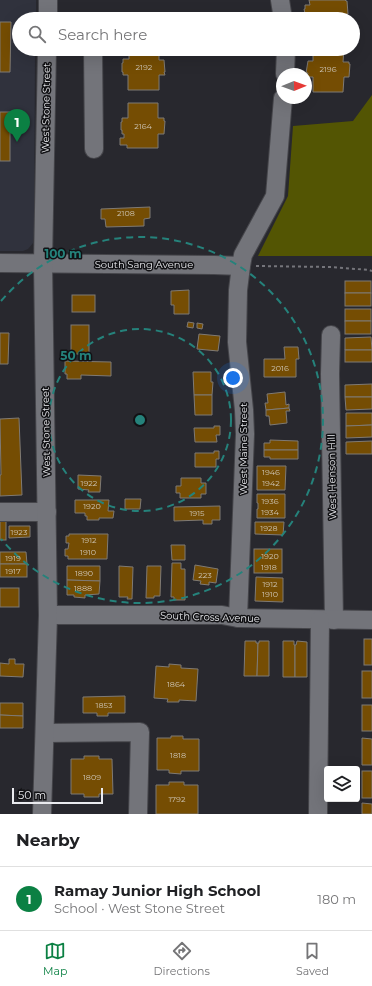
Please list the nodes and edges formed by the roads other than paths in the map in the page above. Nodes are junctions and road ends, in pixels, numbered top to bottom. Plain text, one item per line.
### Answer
1 (48, 0) edge
2 (280, 0) edge
3 (48, 12) edge
4 (282, 12) edge
5 (47, 56) edge
6 (93, 56) edge
7 (286, 56) edge
8 (285, 68) edge
9 (283, 104) edge
10 (94, 149) dead end
11 (0, 263) edge
12 (43, 263) junction
13 (241, 266) junction
14 (331, 335) dead end
15 (0, 512) edge
16 (47, 512) junction
17 (48, 615) junction
18 (238, 618) junction
19 (327, 620) junction
20 (372, 620) edge
21 (45, 733) junction
22 (42, 814) edge
23 (138, 814) edge
24 (318, 814) edge

1 - 3 street
2 - 4 street
5 - 12 street, West Stone Street
6 - 10 street
7 - 8 street
9 - 13 street, West Maine Street
11 - 12 street, South Sang Avenue
12 - 13 street, South Sang Avenue
12 - 16 street, West Stone Street
13 - 18 street, West Maine Street
14 - 19 street, West Henson Hill
15 - 16 street
16 - 17 street, West Stone Street
17 - 18 street, South Cross Avenue
17 - 21 street, West Stone Street
18 - 19 street, South Cross Avenue
19 - 20 street, South Cross Avenue
19 - 24 street, West Henson Hill
21 - 22 street, West Stone Street
21 - 23 street

